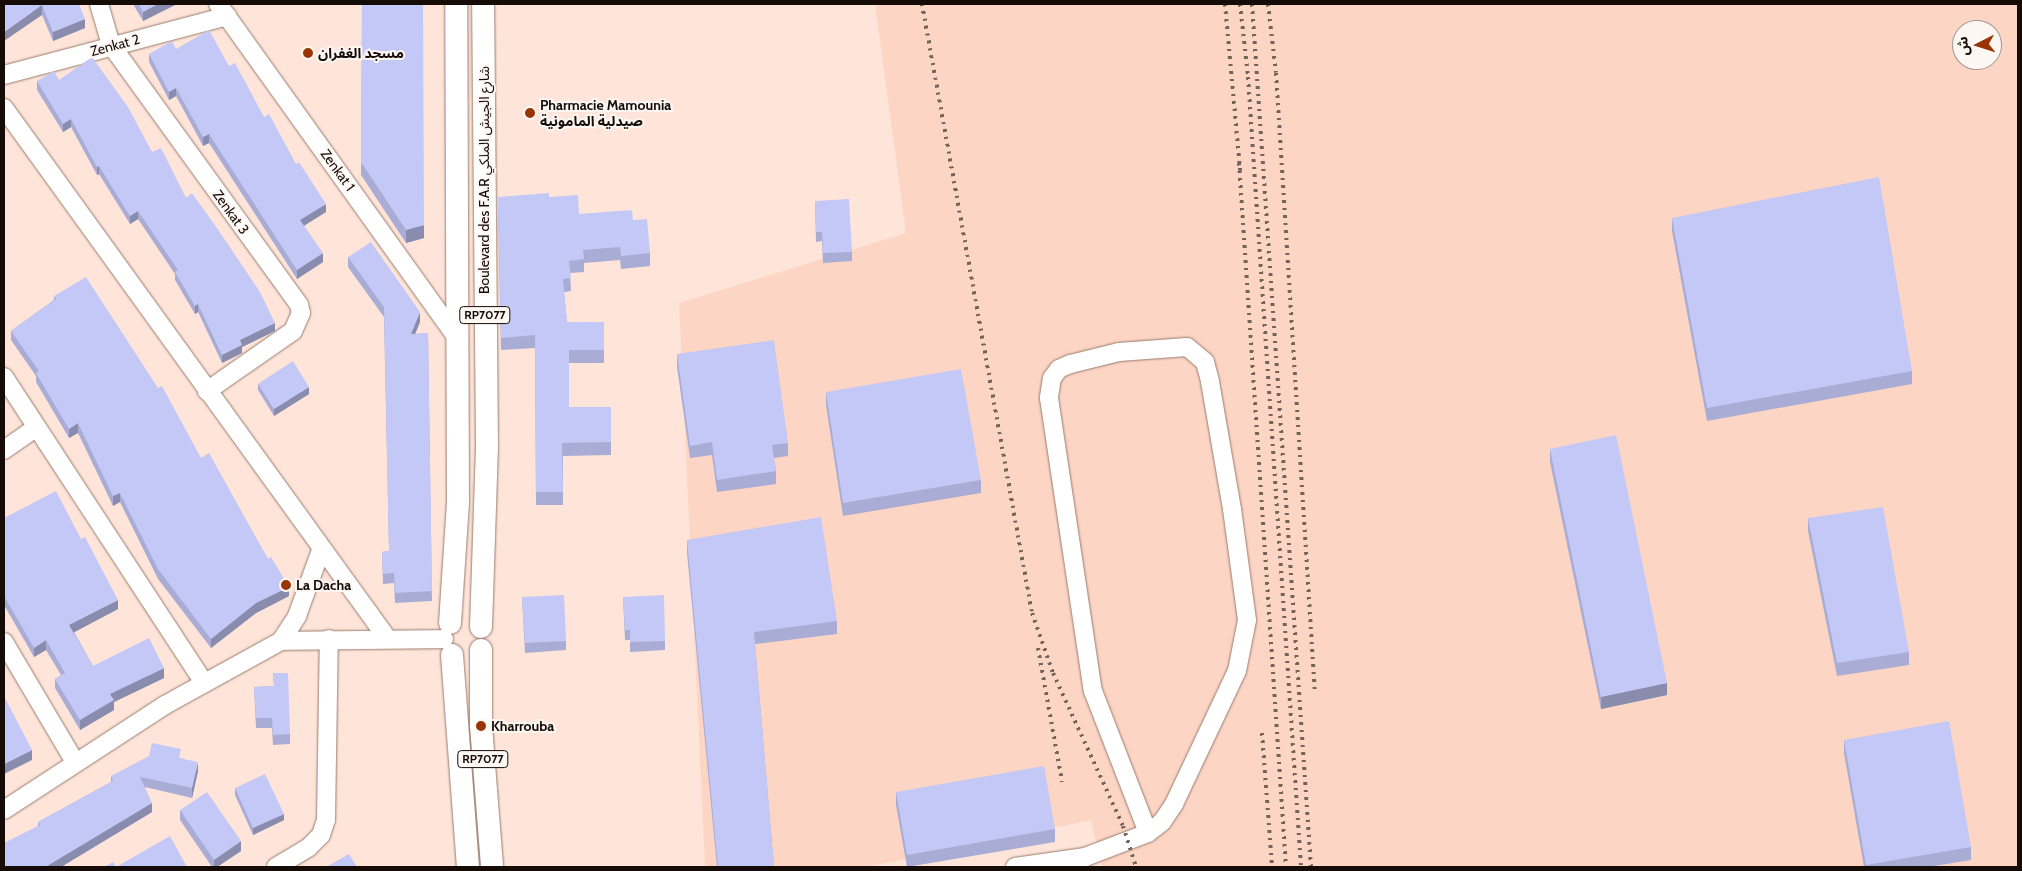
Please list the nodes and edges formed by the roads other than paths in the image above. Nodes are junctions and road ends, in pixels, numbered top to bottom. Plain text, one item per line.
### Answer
1 (99, 4) edge
2 (456, 4) edge
3 (483, 4) edge
4 (222, 10) edge
5 (111, 45) junction
6 (4, 75) edge
7 (4, 108) edge
8 (456, 336) junction
9 (4, 378) edge
10 (207, 391) junction
11 (36, 428) junction
12 (4, 450) edge
13 (321, 550) junction
14 (481, 627) junction
15 (387, 638) junction
16 (329, 639) junction
17 (449, 639) junction
18 (281, 641) junction
19 (4, 642) edge
20 (481, 650) junction
21 (204, 683) junction
22 (75, 762) junction
23 (4, 810) edge
24 (1148, 833) junction
25 (1086, 862) edge
26 (276, 867) edge
27 (468, 867) edge
28 (492, 867) edge
29 (1015, 867) edge

1 - 5 street, Zenkat 3
2 - 8 main road, Boulevard des F.A.R شارع الجيش الملكي / RP7077
3 - 14 main road, Boulevard des F.A.R شارع الجيش الملكي / RP7077
4 - 5 street, Zenkat 2
4 - 8 street, Zenkat 1
5 - 6 street, Zenkat 2
5 - 10 street, Zenkat 3
7 - 10 street
8 - 17 main road, Boulevard des F.A.R شارع الجيش الملكي / RP7077
9 - 11 street
10 - 13 street
11 - 12 street
11 - 21 street
13 - 15 street
13 - 18 street
14 - 17 main road
14 - 20 main road, Boulevard des F.A.R شارع الجيش الملكي / RP7077
15 - 16 street
15 - 17 street
16 - 18 street
16 - 26 street
17 - 20 main road
17 - 27 main road, Boulevard des F.A.R شارع الجيش الملكي / RP7077
18 - 21 street
19 - 22 street
20 - 28 main road, Boulevard des F.A.R شارع الجيش الملكي / RP7077
21 - 22 street
22 - 23 street
24 - 24 street
24 - 25 street
25 - 29 street

